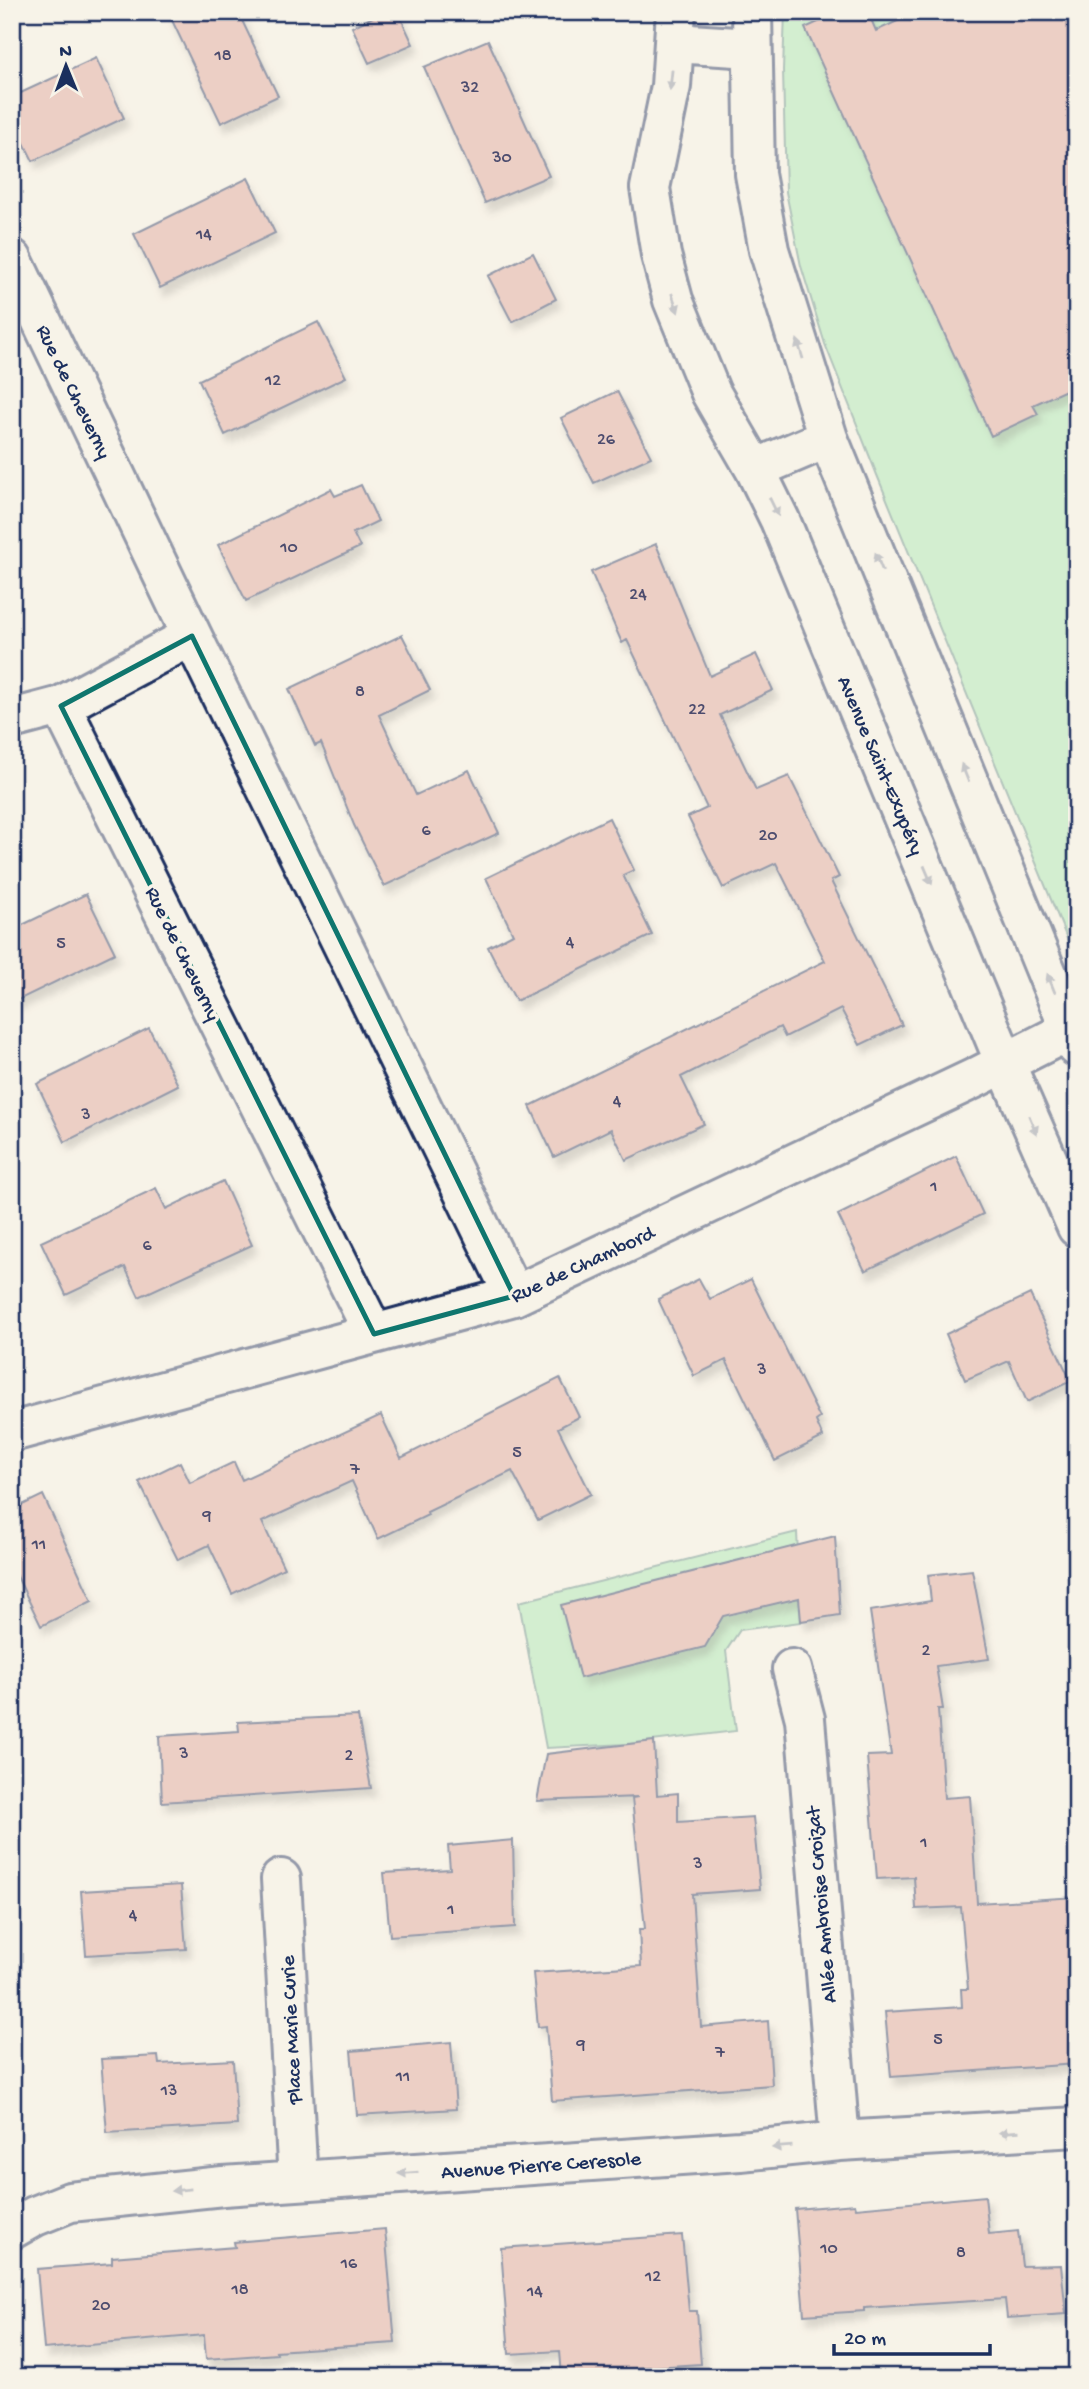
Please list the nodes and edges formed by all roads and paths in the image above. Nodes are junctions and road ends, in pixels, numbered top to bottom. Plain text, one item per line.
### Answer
1 (675, 28) edge
2 (752, 30) edge
3 (12, 260) edge
4 (828, 438) junction
5 (755, 469) junction
6 (192, 636) junction
7 (61, 706) junction
8 (12, 719) edge
9 (1073, 1038) edge
10 (1005, 1063) junction
11 (1077, 1227) edge
12 (514, 1296) junction
13 (374, 1334) junction
14 (12, 1432) edge
15 (792, 1669) dead end
16 (281, 1879) dead end
17 (1077, 2127) edge
18 (840, 2141) junction
19 (298, 2181) junction
20 (12, 2229) edge

1 - 2 street, Avenue Saint-Exupéry
1 -> 5 street, Avenue Saint-Exupéry
4 -> 2 street, Avenue Saint-Exupéry
3 - 6 street, Rue de Cheverny
4 - 5 street
9 -> 4 street, Avenue Saint-Exupéry
5 -> 10 street, Avenue Saint-Exupéry
6 - 7 street
6 - 12 street, Rue de Cheverny
7 - 8 street
7 - 13 street, Rue de Cheverny
9 - 10 street, Avenue Saint-Exupéry
10 -> 11 street, Avenue Saint-Exupéry
10 - 12 street, Rue de Chambord
12 - 13 street, Rue de Chambord
13 - 14 street, Rue de Chambord
15 - 18 street, Allée Ambroise Croizat
16 - 19 street, Place Marie Curie
17 -> 18 street, Avenue Pierre Ceresole
18 -> 19 street, Avenue Pierre Ceresole
19 -> 20 street, Avenue Pierre Ceresole

